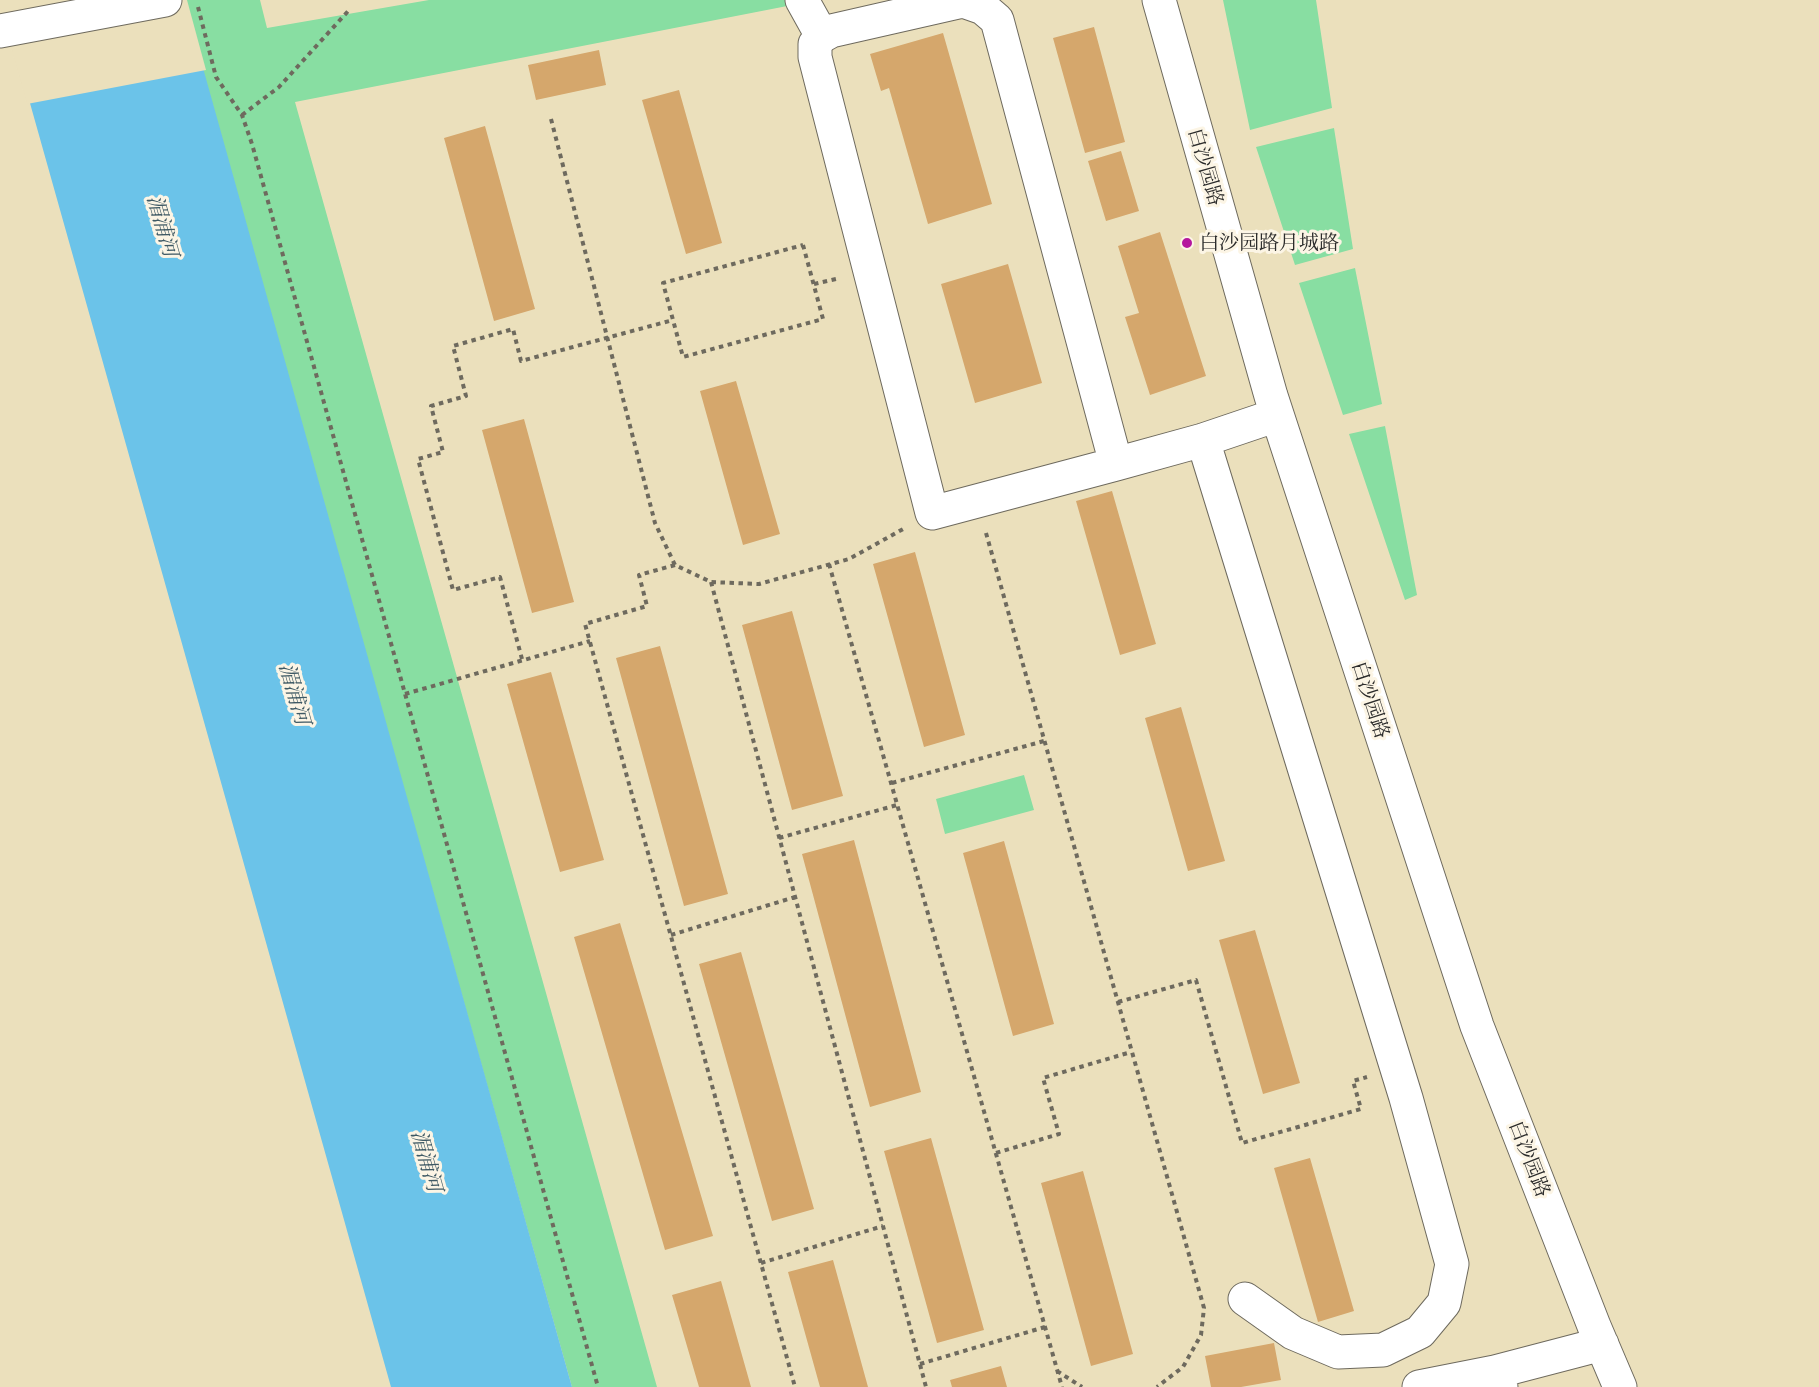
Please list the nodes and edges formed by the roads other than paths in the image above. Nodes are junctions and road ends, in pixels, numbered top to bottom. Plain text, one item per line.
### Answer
1 (165, 0) edge
2 (802, 0) edge
3 (1159, 0) edge
4 (0, 31) edge
5 (822, 36) junction
6 (1278, 415) junction
7 (1203, 440) junction
8 (1116, 464) junction
9 (1245, 1299) dead end
10 (1602, 1344) junction
11 (1498, 1380) edge
12 (1419, 1387) edge
13 (1620, 1387) edge

1 - 4 street
2 - 5 street
3 - 6 street, 白沙园路
5 - 8 street
5 - 8 street
6 - 7 street
6 - 10 street, 白沙园路
7 - 8 street
7 - 9 street
10 - 11 street
10 - 13 street, 白沙园路
11 - 12 street

